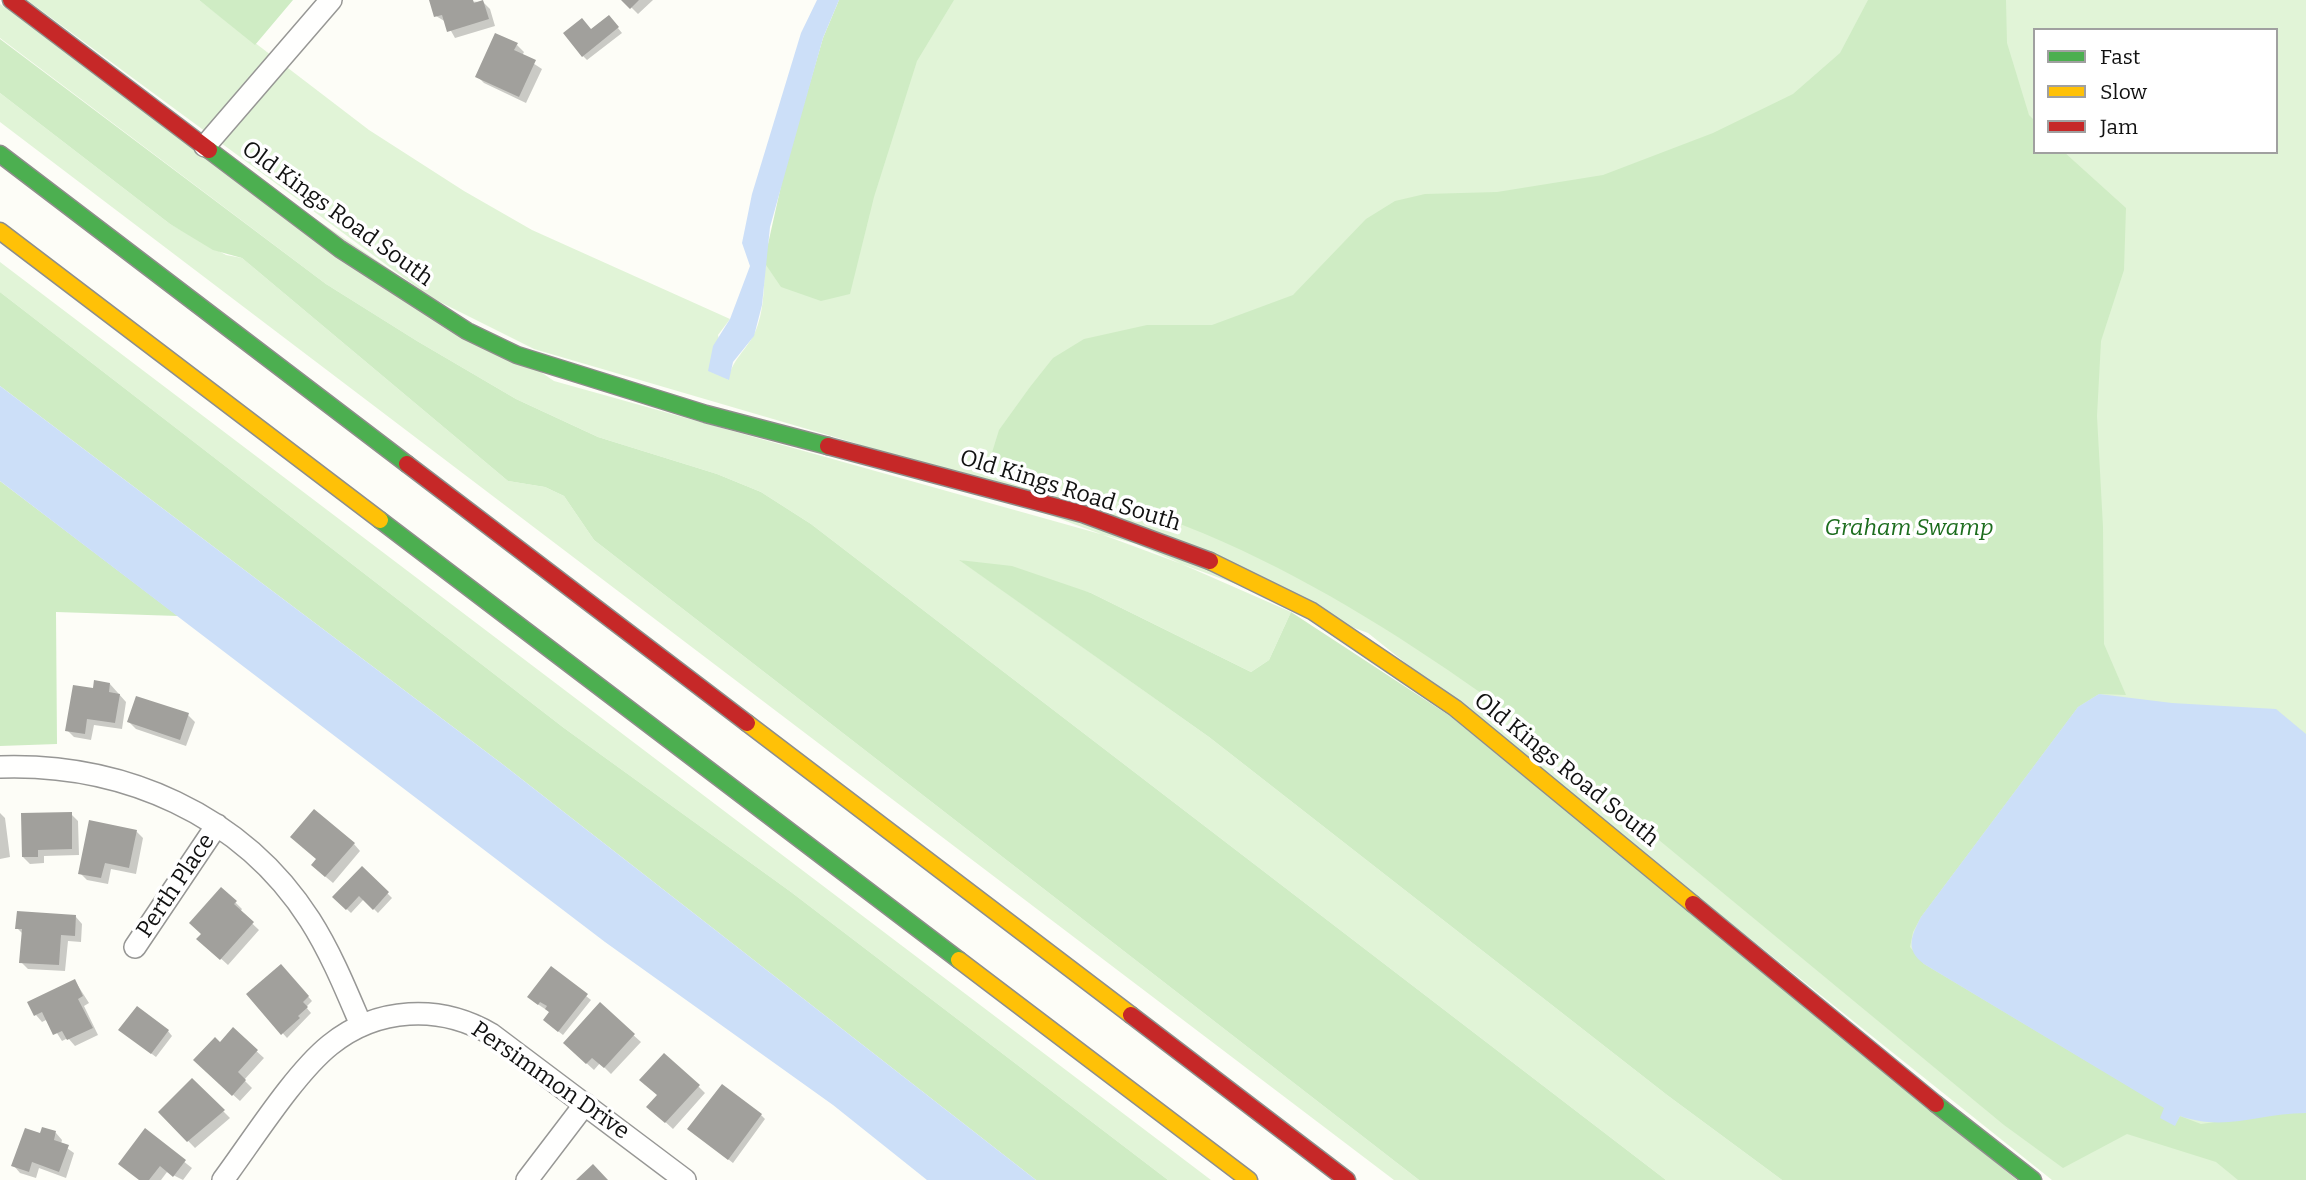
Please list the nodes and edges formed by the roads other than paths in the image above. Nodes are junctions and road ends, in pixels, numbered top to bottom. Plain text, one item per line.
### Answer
1 (12, 0) edge
2 (331, 0) edge
3 (205, 146) junction
4 (0, 154) edge
5 (0, 231) edge
6 (0, 767) edge
7 (217, 825) junction
8 (135, 947) dead end
9 (361, 1025) junction
10 (585, 1104) junction
11 (223, 1180) edge
12 (527, 1180) edge
13 (685, 1180) edge
14 (1249, 1180) edge
15 (1347, 1180) edge
16 (2033, 1180) edge

1 - 3 main road, Old Kings Road South
2 - 3 street
3 - 16 main road, Old Kings Road South
4 - 15 main road
5 - 14 main road
6 - 7 street
7 - 8 street, Perth Place
7 - 9 street
9 - 10 street, Persimmon Drive
9 - 11 street, Persimmon Drive
10 - 12 street
10 - 13 street, Persimmon Drive

